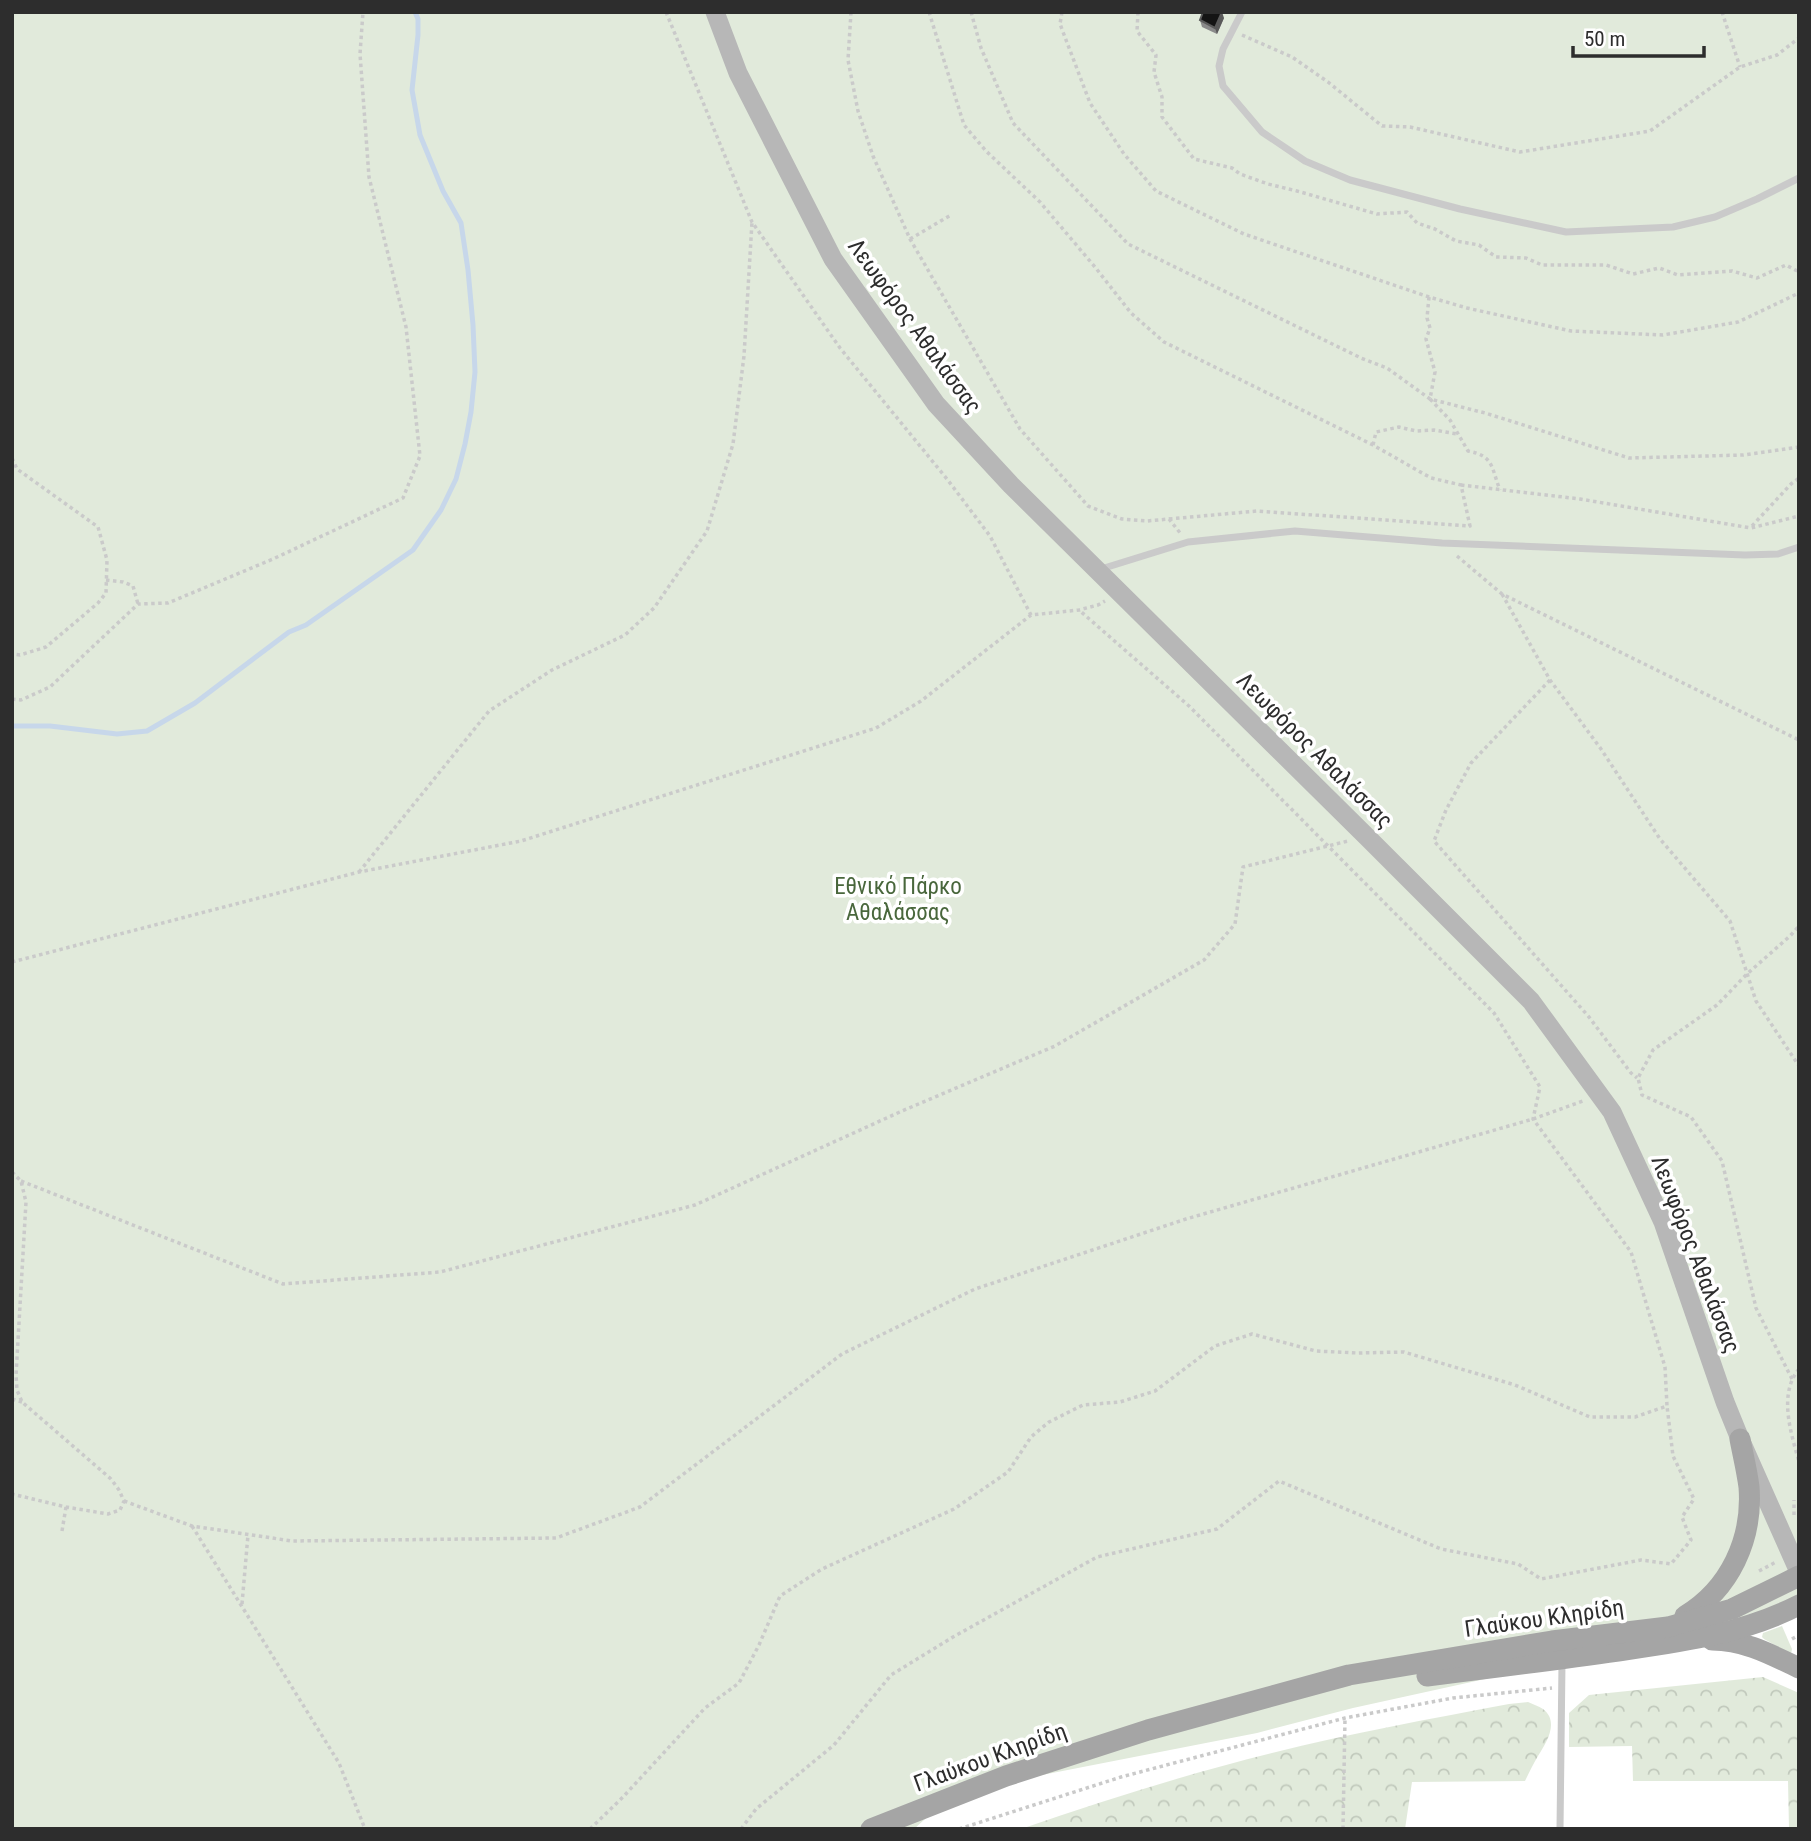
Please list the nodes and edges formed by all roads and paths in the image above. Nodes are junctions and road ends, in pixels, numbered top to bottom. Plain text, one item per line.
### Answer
1 (363, 12) edge
2 (666, 12) edge
3 (715, 12) edge
4 (851, 12) edge
5 (929, 12) edge
6 (971, 12) edge
7 (1062, 12) edge
8 (1242, 12) edge
9 (1722, 12) edge
10 (1232, 31) junction
11 (1799, 38) edge
12 (1740, 67) junction
13 (1799, 178) edge
14 (951, 215) dead end
15 (752, 222) junction
16 (910, 239) junction
17 (1799, 293) edge
18 (1429, 297) junction
19 (1430, 399) junction
20 (1457, 435) junction
21 (1373, 445) junction
22 (1799, 447) edge
23 (12, 458) edge
24 (1799, 478) edge
25 (1461, 485) junction
26 (1500, 490) junction
27 (1799, 516) edge
28 (1169, 519) junction
29 (1751, 528) junction
30 (1188, 542) junction
31 (1442, 543) junction
32 (1799, 547) edge
33 (1097, 570) junction
34 (106, 580) junction
35 (1119, 591) junction
36 (1502, 594) junction
37 (138, 604) junction
38 (1079, 610) junction
39 (1031, 615) junction
40 (12, 654) edge
41 (1550, 680) junction
42 (12, 699) edge
43 (1799, 740) edge
44 (1367, 837) junction
45 (1329, 846) junction
46 (359, 872) junction
47 (1799, 926) edge
48 (12, 962) edge
49 (1747, 974) junction
50 (1799, 1066) edge
51 (1638, 1078) junction
52 (1599, 1095) junction
53 (1533, 1119) junction
54 (12, 1172) edge
55 (21, 1181) junction
56 (1799, 1369) edge
57 (1792, 1379) junction
58 (12, 1399) edge
59 (22, 1402) junction
60 (1667, 1406) junction
61 (1740, 1439) junction
62 (1799, 1462) edge
63 (12, 1494) edge
64 (124, 1501) junction
65 (66, 1507) junction
66 (192, 1526) junction
67 (62, 1531) dead end
68 (248, 1534) junction
69 (1799, 1574) edge
70 (1799, 1605) edge
71 (242, 1606) junction
72 (1668, 1627) junction
73 (1799, 1635) edge
74 (1697, 1639) junction
75 (1792, 1639) dead end
76 (1562, 1659) junction
77 (1799, 1668) edge
78 (1561, 1687) junction
79 (1290, 1692) junction
80 (1345, 1718) junction
81 (365, 1829) edge
82 (590, 1829) edge
83 (741, 1829) edge
84 (871, 1829) edge
85 (959, 1829) edge
86 (1343, 1829) edge
87 (1560, 1829) edge

1 - 37 path
2 - 15 path
3 - 33 main road, Λεωφόρος Αθαλάσσας
4 - 16 path
5 - 21 path
6 - 19 path
7 - 18 path
8 - 10 lane
9 - 12 path
10 - 12 path
10 - 13 lane
11 - 12 path
14 - 16 path
15 - 39 path
15 - 46 path
16 - 28 path
17 - 18 path
18 - 19 path
19 - 20 path
19 - 22 path
20 - 21 path
20 - 26 path
21 - 25 path
23 - 34 path
24 - 29 path
25 - 26 path
25 - 28 path
26 - 29 path
27 - 29 path
28 - 30 path
30 - 31 lane
30 - 33 lane
31 - 32 lane
31 - 36 path
33 - 35 main road, Λεωφόρος Αθαλάσσας
34 - 37 path
34 - 40 path
35 - 38 path
35 - 44 main road, Λεωφόρος Αθαλάσσας
36 - 41 path
36 - 43 path
37 - 42 path
38 - 39 path
38 - 45 path
39 - 46 path
41 - 49 path
41 - 51 path
44 - 45 path
44 - 52 main road, Λεωφόρος Αθαλάσσας
45 - 53 path
45 - 55 path
46 - 48 path
47 - 49 path
49 - 50 path
49 - 51 path
51 - 57 path
52 - 53 path
52 - 61 main road, Λεωφόρος Αθαλάσσας
53 - 60 path
53 - 68 path
54 - 55 path
55 - 59 path
56 - 57 path
57 - 62 path
58 - 59 path
59 - 64 path
60 - 82 path
60 - 83 path
61 - 69 main road, Λεωφόρος Αθαλάσσας
61 - 72 main road
63 - 65 path
64 - 65 path
64 - 66 path
65 - 67 path
66 - 68 path
66 - 71 path
68 - 71 path
69 - 72 main road, Γλαύκου Κληρίδη
70 - 74 main road, Γλαύκου Κληρίδη
71 - 81 path
72 - 79 main road, Γλαύκου Κληρίδη
73 - 75 path
74 - 76 main road, Γλαύκου Κληρίδη
74 - 77 main road
76 - 78 lane
76 - 79 main road, Γλαύκου Κληρίδη
78 - 80 path
78 - 87 lane
79 - 84 main road, Γλαύκου Κληρίδη
80 - 85 path
80 - 86 path

